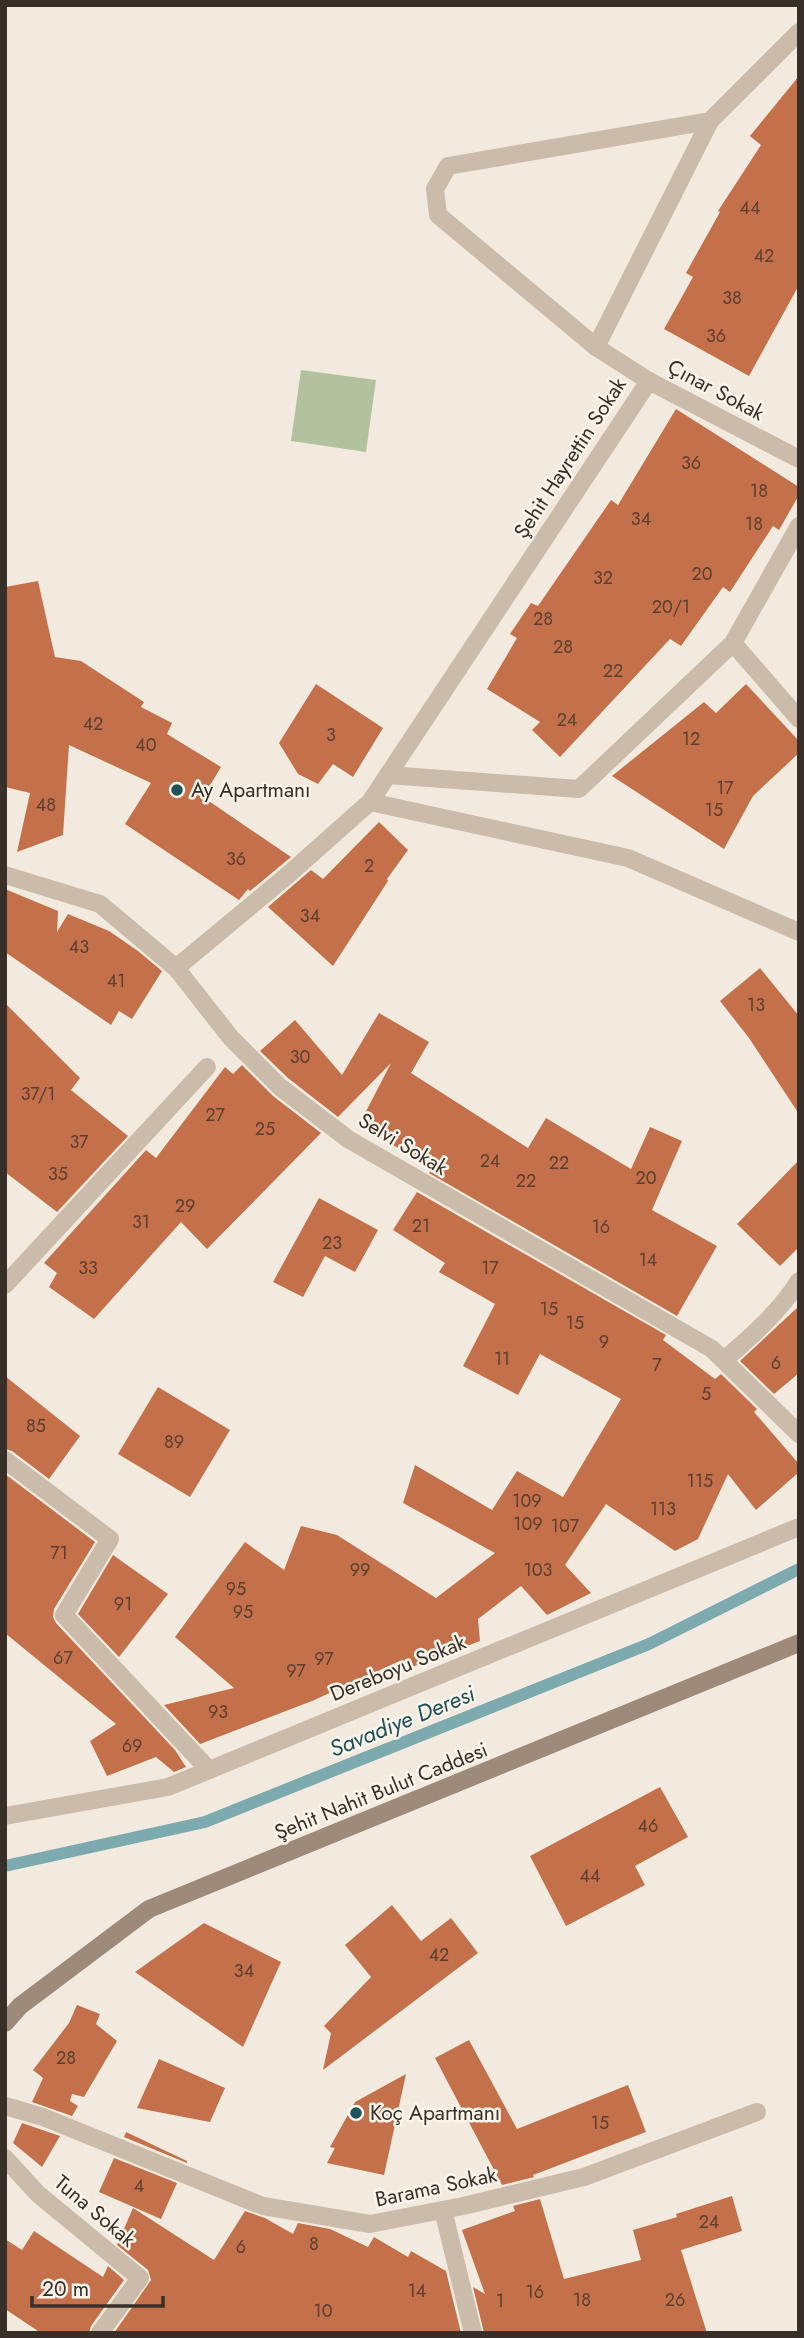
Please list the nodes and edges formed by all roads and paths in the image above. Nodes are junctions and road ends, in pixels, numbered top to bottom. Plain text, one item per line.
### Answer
1 (799, 32) edge
2 (710, 121) junction
3 (596, 347) junction
4 (649, 381) junction
5 (799, 459) edge
6 (799, 526) edge
7 (733, 643) junction
8 (799, 719) edge
9 (388, 775) junction
10 (370, 802) junction
11 (5, 875) edge
12 (799, 932) edge
13 (176, 968) junction
14 (206, 1067) dead end
15 (799, 1281) edge
16 (5, 1285) edge
17 (724, 1360) junction
18 (799, 1434) edge
19 (5, 1460) edge
20 (799, 1527) edge
21 (794, 1646) edge
22 (799, 1665) edge
23 (209, 1770) junction
24 (5, 1816) edge
25 (5, 2022) edge
26 (5, 2106) edge
27 (757, 2112) dead end
28 (5, 2158) edge
29 (443, 2210) junction
30 (100, 2333) edge
31 (473, 2333) edge

1 - 2 street
2 - 3 street
2 - 3 street, Şehit Hayrettin Sokak
3 - 4 street, Şehit Hayrettin Sokak
4 - 5 street, Çınar Sokak
4 - 9 street, Şehit Hayrettin Sokak
6 - 7 street
7 - 8 street
7 - 9 street
9 - 10 street, Şehit Hayrettin Sokak
10 - 12 street
10 - 13 street, Şehit Hayrettin Sokak
11 - 13 street, Selvi Sokak
13 - 17 street, Selvi Sokak
14 - 16 street
15 - 17 street
17 - 18 street, Selvi Sokak
19 - 23 street
20 - 23 street, Dereboyu Sokak
21 - 22 street
21 - 25 street, Şehit Nahit Bulut Caddesi
23 - 24 street, Dereboyu Sokak
26 - 29 street, Barama Sokak
27 - 29 street, Barama Sokak
28 - 30 street, Tuna Sokak
29 - 31 street

